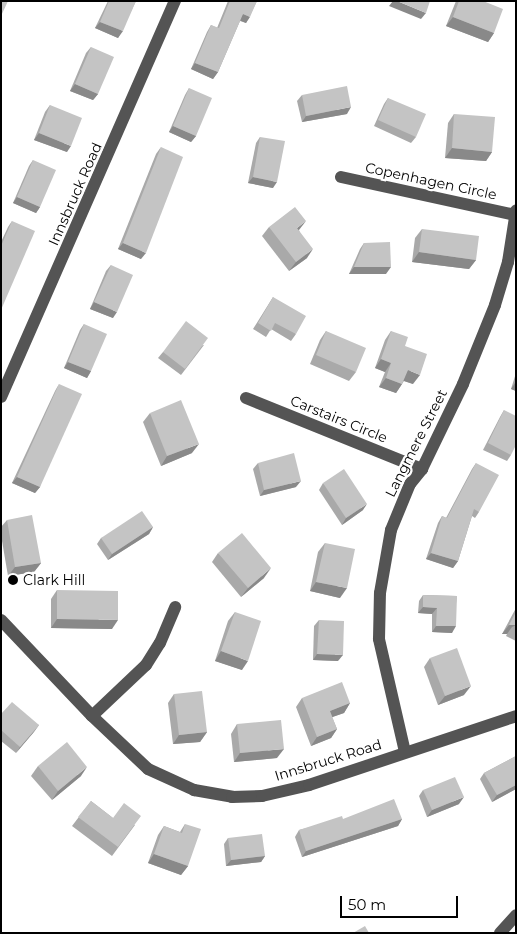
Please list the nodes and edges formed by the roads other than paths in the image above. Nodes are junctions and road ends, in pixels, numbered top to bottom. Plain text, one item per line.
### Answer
1 (175, 1) edge
2 (341, 177) dead end
3 (515, 213) edge
4 (1, 397) edge
5 (246, 398) dead end
6 (422, 469) junction
7 (175, 608) dead end
8 (1, 620) edge
9 (92, 716) junction
10 (516, 716) edge
11 (406, 752) junction
12 (516, 915) edge
13 (500, 933) edge

1 - 4 street, Innsbruck Road
2 - 3 street, Copenhagen Circle
3 - 6 street, Langmere Street
5 - 6 street, Carstairs Circle
6 - 11 street, Langmere Street
7 - 9 street
8 - 9 street, Innsbruck Road
9 - 11 street, Innsbruck Road
10 - 11 street, Innsbruck Road
12 - 13 street

